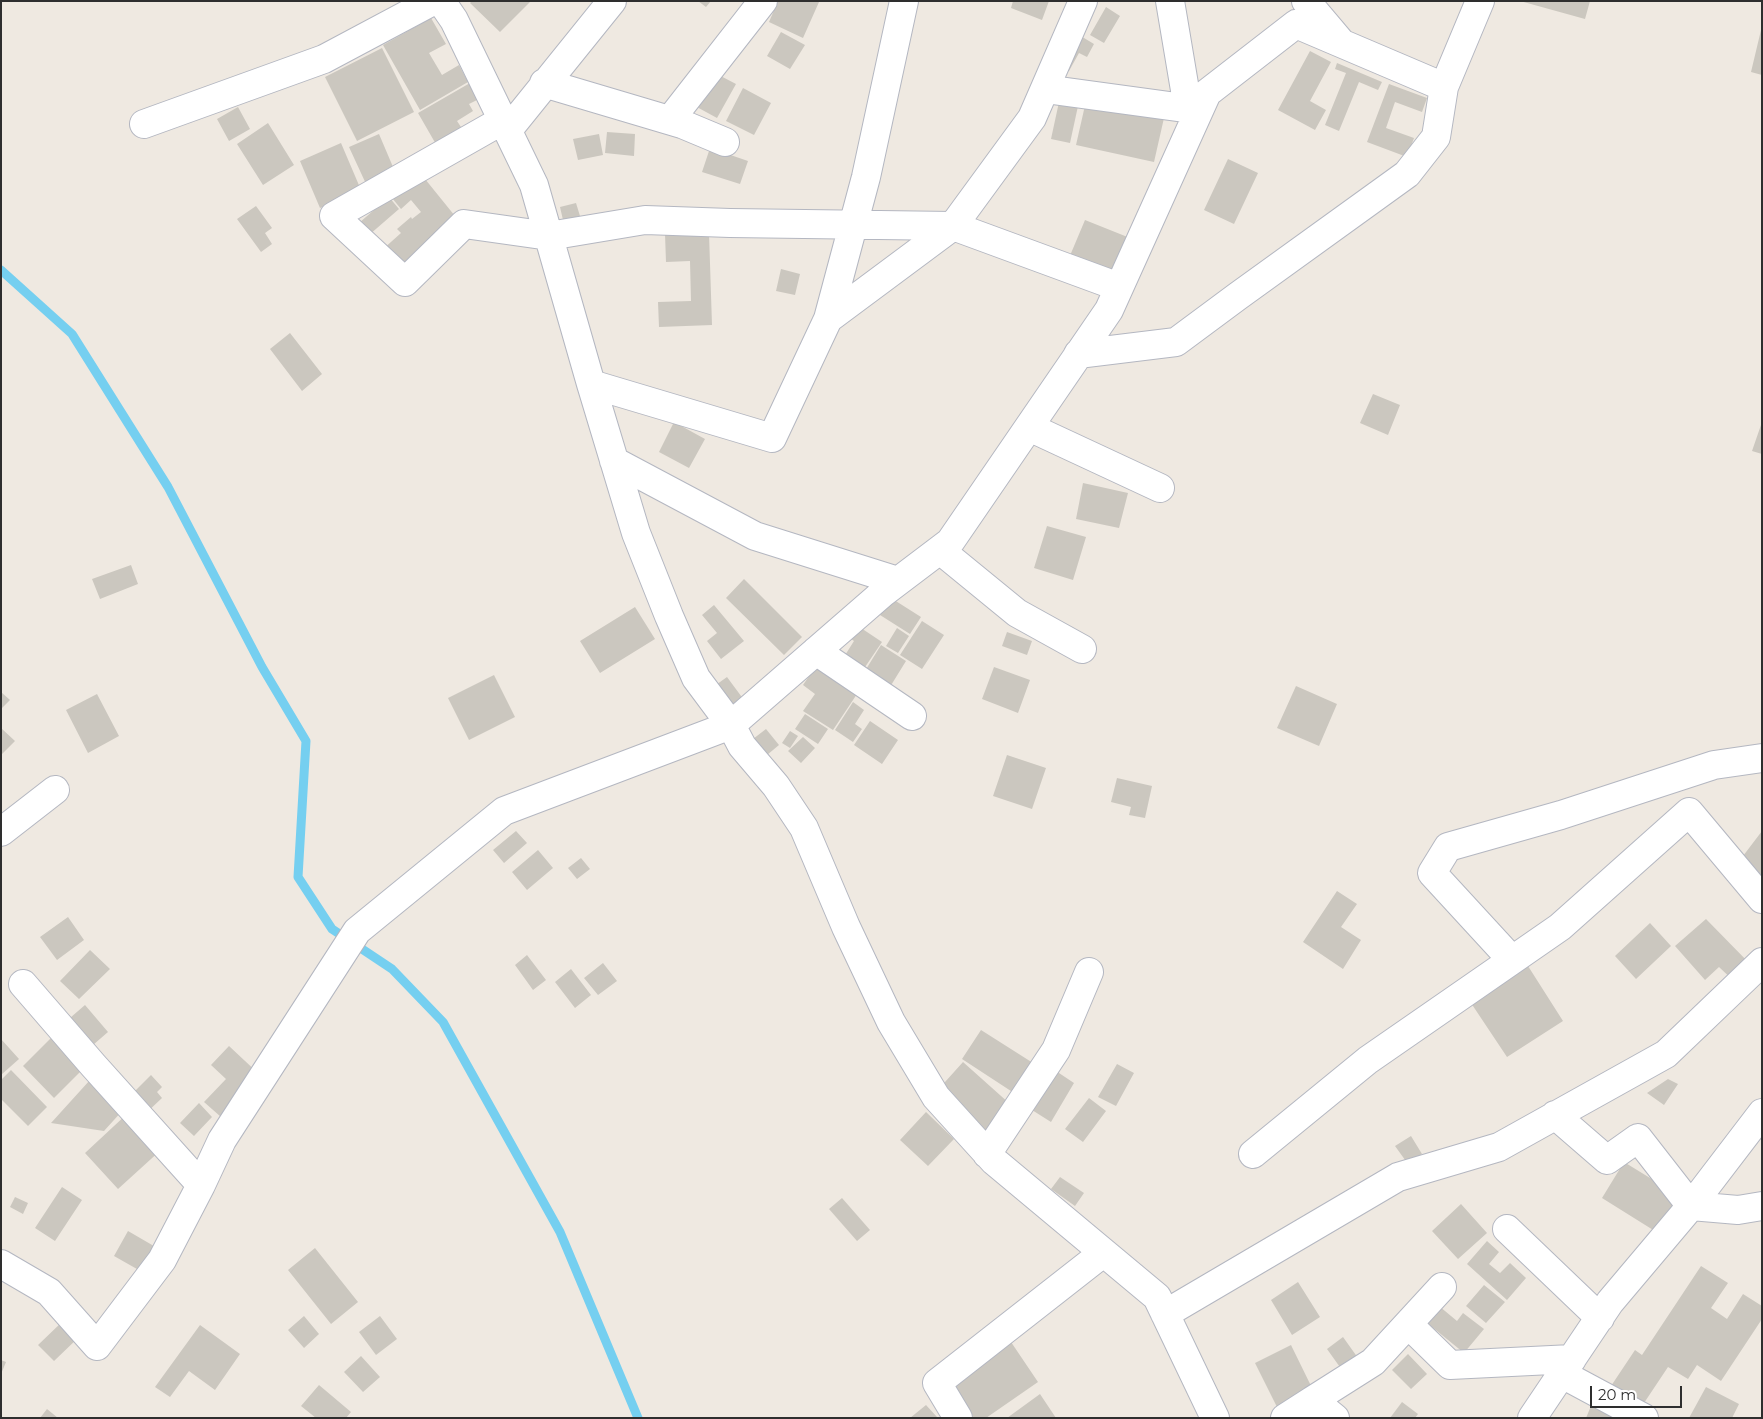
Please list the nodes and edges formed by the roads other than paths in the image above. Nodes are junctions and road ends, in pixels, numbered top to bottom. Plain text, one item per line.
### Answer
1 (612, 1) edge
2 (763, 1) edge
3 (904, 1) edge
4 (1083, 1) edge
5 (1170, 1) edge
6 (1306, 1) edge
7 (1480, 1) edge
8 (446, 4) edge
9 (1343, 44) junction
10 (544, 83) junction
11 (1444, 87) junction
12 (1045, 89) junction
13 (1194, 109) junction
14 (670, 120) junction
15 (144, 124) dead end
16 (505, 125) junction
17 (725, 142) dead end
18 (853, 225) junction
19 (953, 226) junction
20 (548, 236) junction
21 (1119, 287) junction
22 (828, 319) junction
23 (1078, 354) junction
24 (591, 384) junction
25 (1029, 426) junction
26 (614, 461) junction
27 (1160, 488) dead end
28 (940, 550) junction
29 (898, 581) junction
30 (1082, 649) dead end
31 (816, 651) junction
32 (912, 716) dead end
33 (731, 726) junction
34 (1762, 758) edge
35 (56, 790) dead end
36 (1, 832) edge
37 (1762, 899) edge
38 (1512, 960) junction
39 (1762, 962) edge
40 (1089, 972) dead end
41 (23, 984) dead end
42 (1762, 1113) edge
43 (1556, 1115) junction
44 (987, 1154) junction
45 (1253, 1154) dead end
46 (202, 1185) junction
47 (1691, 1206) junction
48 (1762, 1206) edge
49 (1507, 1229) dead end
50 (1103, 1253) junction
51 (1, 1264) edge
52 (1442, 1287) dead end
53 (1165, 1314) junction
54 (1600, 1318) junction
55 (1408, 1324) junction
56 (1567, 1367) junction
57 (1313, 1400) junction
58 (958, 1418) edge
59 (1215, 1418) edge
60 (1285, 1418) edge
61 (1335, 1418) edge
62 (1532, 1418) edge
63 (1644, 1418) edge

1 - 10 street
2 - 14 street
3 - 18 street
4 - 12 street
5 - 13 street
6 - 9 street
7 - 11 street
8 - 15 street
8 - 16 street
9 - 11 street
9 - 13 street
10 - 14 street
10 - 16 street
11 - 23 street
12 - 13 street
12 - 19 street
13 - 21 street
14 - 17 street
16 - 20 street
16 - 20 street
18 - 19 street
18 - 20 street
18 - 22 street
19 - 21 street
19 - 22 street
20 - 24 street
21 - 23 street
22 - 24 street
23 - 25 street
24 - 26 street
25 - 27 street
25 - 28 street
26 - 29 street
26 - 33 street
28 - 29 street
28 - 30 street
29 - 31 street
31 - 32 street
31 - 33 street
33 - 44 street
33 - 46 street
34 - 38 street
35 - 36 street
37 - 38 street
38 - 45 street
39 - 43 street
40 - 44 street
41 - 46 street
42 - 47 street
43 - 47 street
43 - 53 street
44 - 50 street
46 - 51 street
47 - 48 street
47 - 54 street
49 - 54 street
50 - 53 street
50 - 58 street
52 - 55 street
53 - 59 street
54 - 56 street
55 - 56 street
55 - 57 street
56 - 62 street
56 - 63 street
57 - 60 street
57 - 61 street

